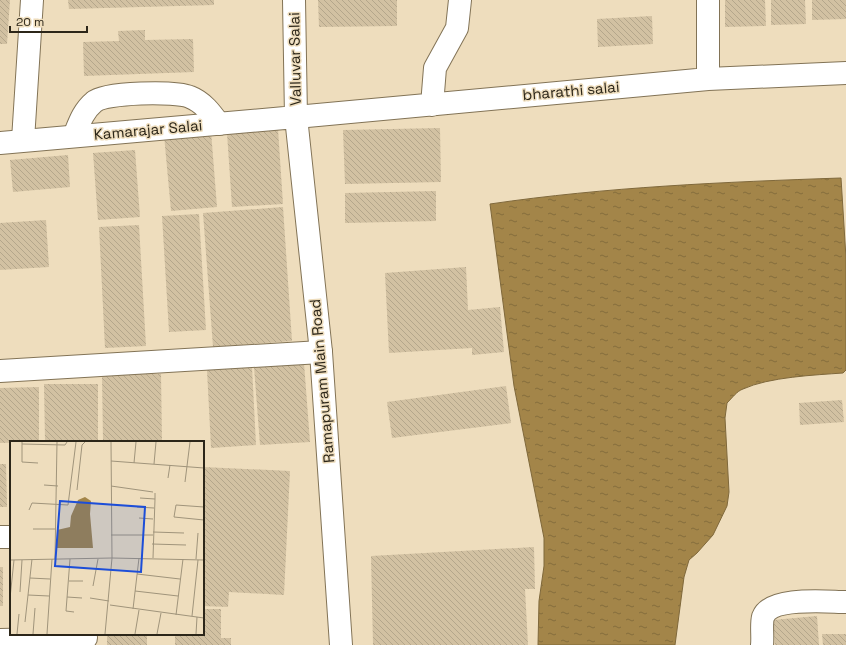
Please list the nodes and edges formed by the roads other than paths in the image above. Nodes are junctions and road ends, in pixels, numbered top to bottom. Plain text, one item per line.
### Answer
1 (32, 0) edge
2 (294, 0) edge
3 (460, 0) edge
4 (708, 0) edge
5 (846, 73) edge
6 (708, 78) junction
7 (432, 105) junction
8 (296, 117) junction
9 (219, 124) junction
10 (74, 136) junction
11 (23, 140) junction
12 (0, 143) edge
13 (321, 352) junction
14 (0, 371) edge
15 (846, 602) edge
16 (86, 638) dead end
17 (0, 640) edge
18 (341, 645) edge
19 (762, 645) edge

1 - 11 street
2 - 8 street, Valluvar Salai
3 - 7 street
4 - 6 street
5 - 6 street, bharathi salai
6 - 7 street, bharathi salai
7 - 8 street, bharathi salai
8 - 9 street, Kamarajar Salai
8 - 13 street, Ramapuram Main Road
9 - 10 street, Kamarajar Salai
9 - 10 street
10 - 11 street, Kamarajar Salai
11 - 12 street, Kamarajar Salai
13 - 14 street
13 - 18 street, Ramapuram Main Road
15 - 19 street
16 - 17 street

